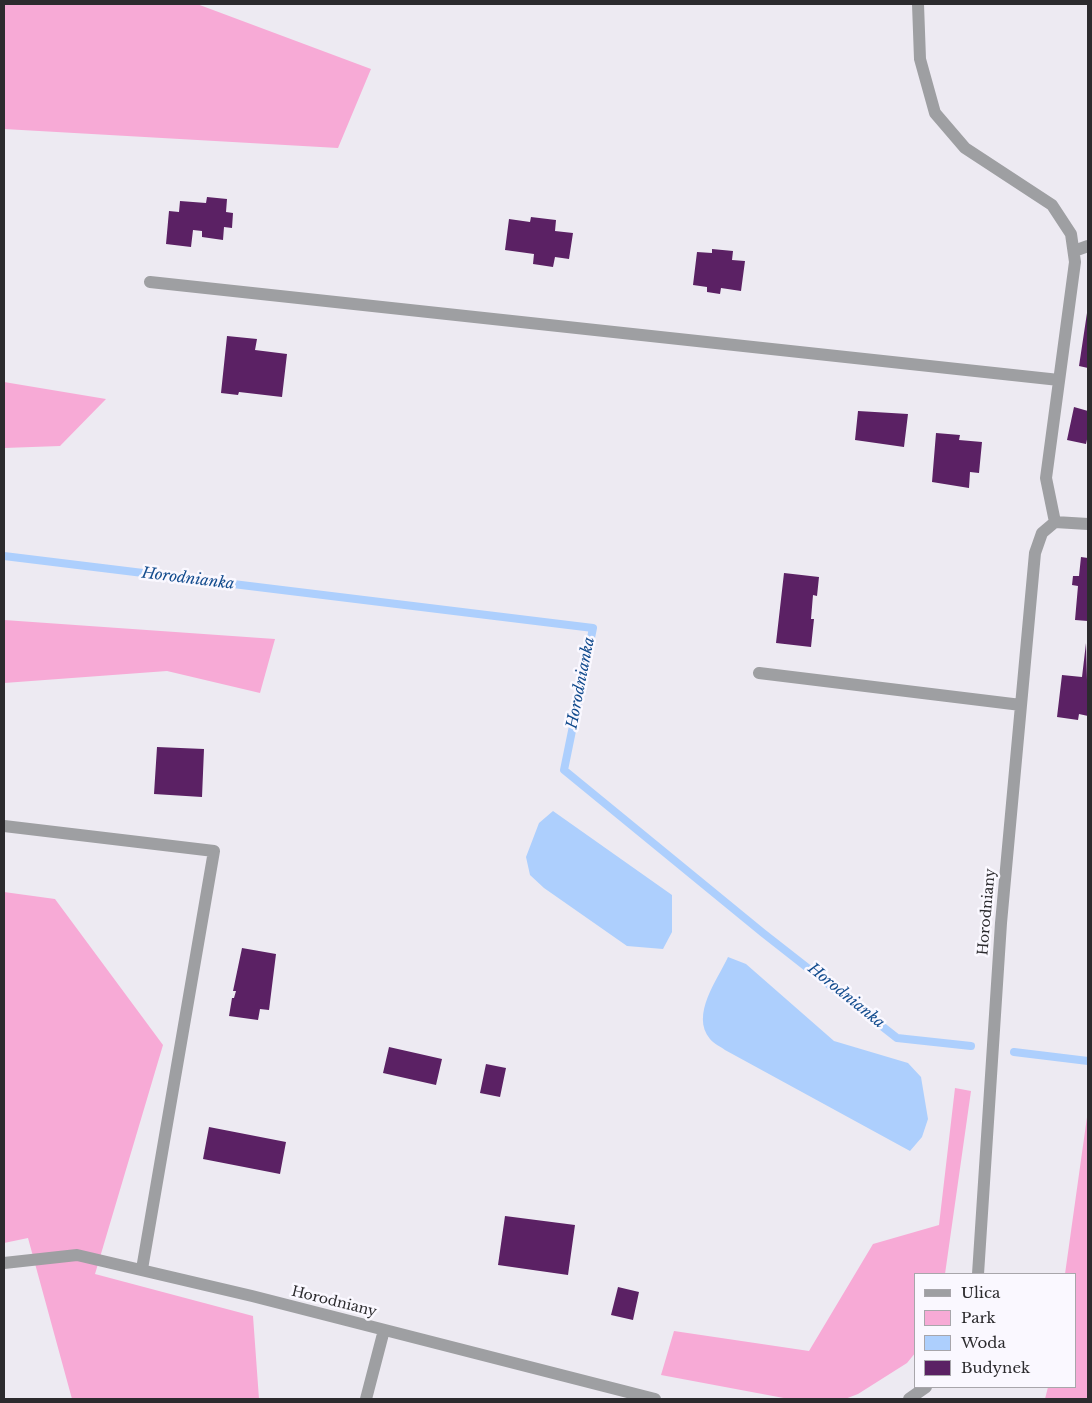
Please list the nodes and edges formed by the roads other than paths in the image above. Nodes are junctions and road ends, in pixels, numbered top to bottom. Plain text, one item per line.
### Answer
1 (918, 4) edge
2 (1088, 246) edge
3 (1074, 251) junction
4 (150, 282) dead end
5 (1059, 380) junction
6 (1055, 522) junction
7 (1088, 524) edge
8 (758, 673) dead end
9 (1021, 704) junction
10 (4, 826) edge
11 (4, 1264) edge
12 (142, 1269) junction
13 (978, 1273) edge
14 (384, 1330) junction
15 (928, 1392) edge
16 (366, 1399) edge
17 (655, 1399) edge
18 (909, 1399) edge

1 - 3 street
2 - 3 street
3 - 5 street
4 - 5 street
5 - 6 street
6 - 7 street
6 - 9 street, Horodniany
8 - 9 street
9 - 13 street, Horodniany
10 - 12 street
11 - 12 street, Horodniany
12 - 14 street, Horodniany
14 - 16 street
14 - 17 street, Horodniany
15 - 18 street

